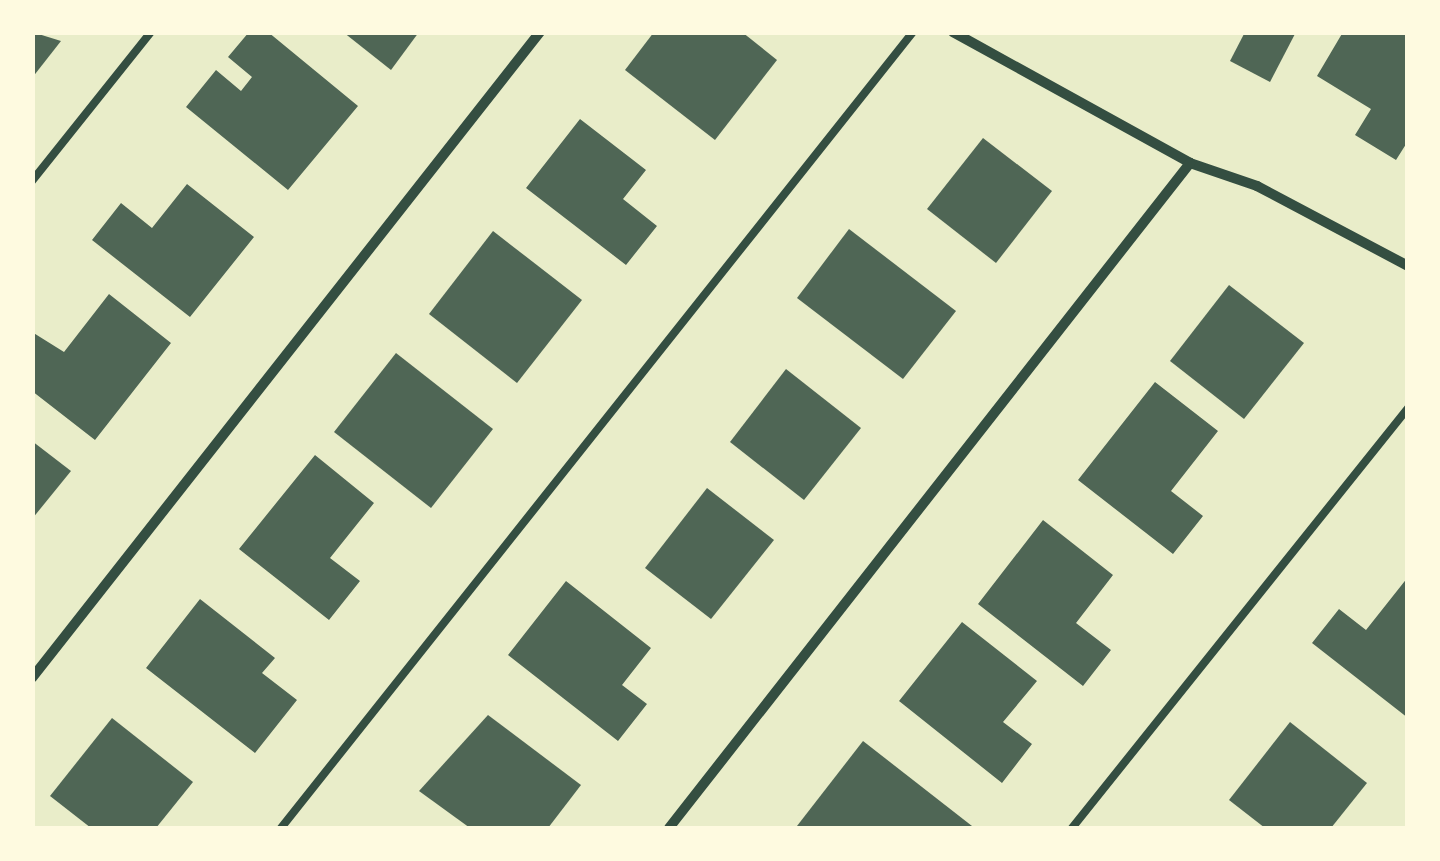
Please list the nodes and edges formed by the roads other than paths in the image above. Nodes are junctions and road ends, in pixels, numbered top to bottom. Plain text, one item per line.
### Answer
1 (152, 32) edge
2 (540, 32) edge
3 (913, 32) edge
4 (953, 32) edge
5 (1190, 163) junction
6 (32, 181) edge
7 (1408, 266) edge
8 (1408, 408) edge
9 (32, 678) edge
10 (281, 828) edge
11 (668, 828) edge
12 (1072, 828) edge

1 - 6 lane
2 - 9 street
3 - 10 lane
4 - 5 street
5 - 7 street
5 - 11 street
8 - 12 lane

